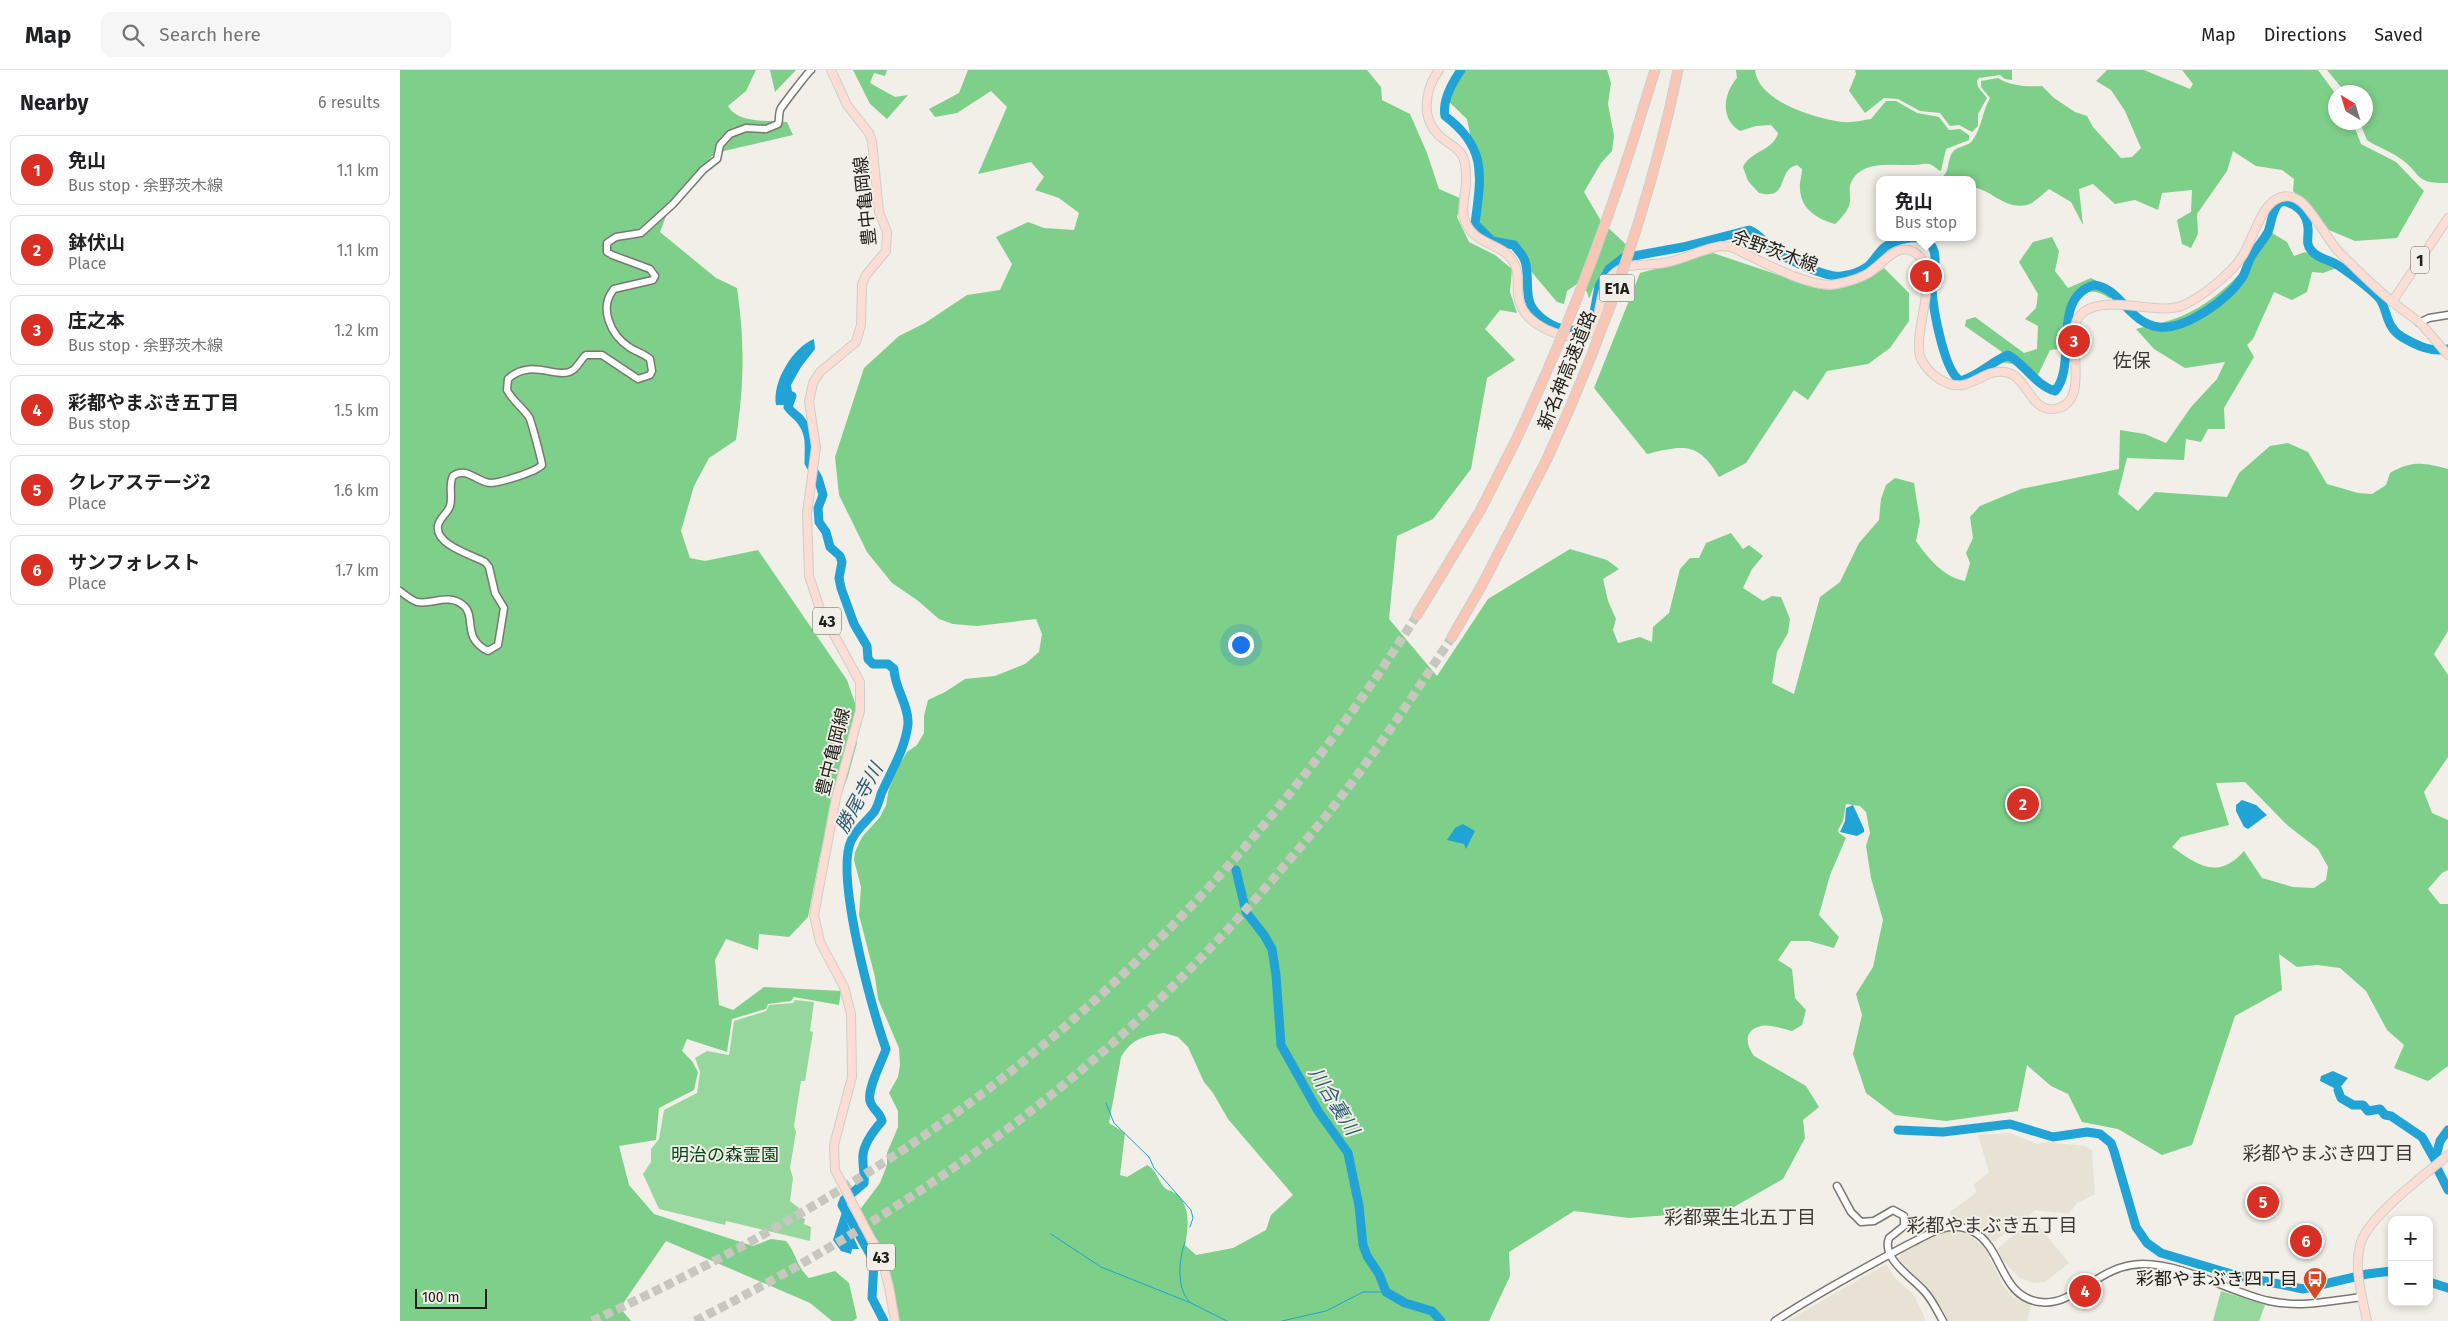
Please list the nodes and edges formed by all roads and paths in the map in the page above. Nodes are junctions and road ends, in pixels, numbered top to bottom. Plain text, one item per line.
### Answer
1 (811, 70) edge
2 (831, 70) edge
3 (1439, 70) edge
4 (1655, 70) edge
5 (1678, 70) edge
6 (2448, 218) edge
7 (2392, 302) junction
8 (2448, 315) edge
9 (2420, 323) junction
10 (2447, 355) edge
11 (400, 592) edge
12 (1417, 615) tunnel mouth
13 (1452, 637) tunnel mouth
14 (2448, 1155) edge
15 (1837, 1186) dead end
16 (1891, 1254) junction
17 (2362, 1297) junction
18 (894, 1321) edge
19 (1775, 1321) edge
20 (1943, 1321) edge
21 (2367, 1321) edge

1 - 11 street
2 - 18 main road, 豊中亀岡線 / 43
3 - 7 main road, 余野茨木線
4 - 12 highway, 新名神高速道路 / E1A, bridge
5 - 13 highway, 新名神高速道路 / E1A, bridge
6 - 7 main road, 1
7 - 9 main road, 余野茨木線
8 - 9 street
9 - 10 main road, 余野茨木線
14 - 17 main road
15 - 16 street
16 - 17 street
16 - 19 street
16 - 20 street
17 - 21 main road

